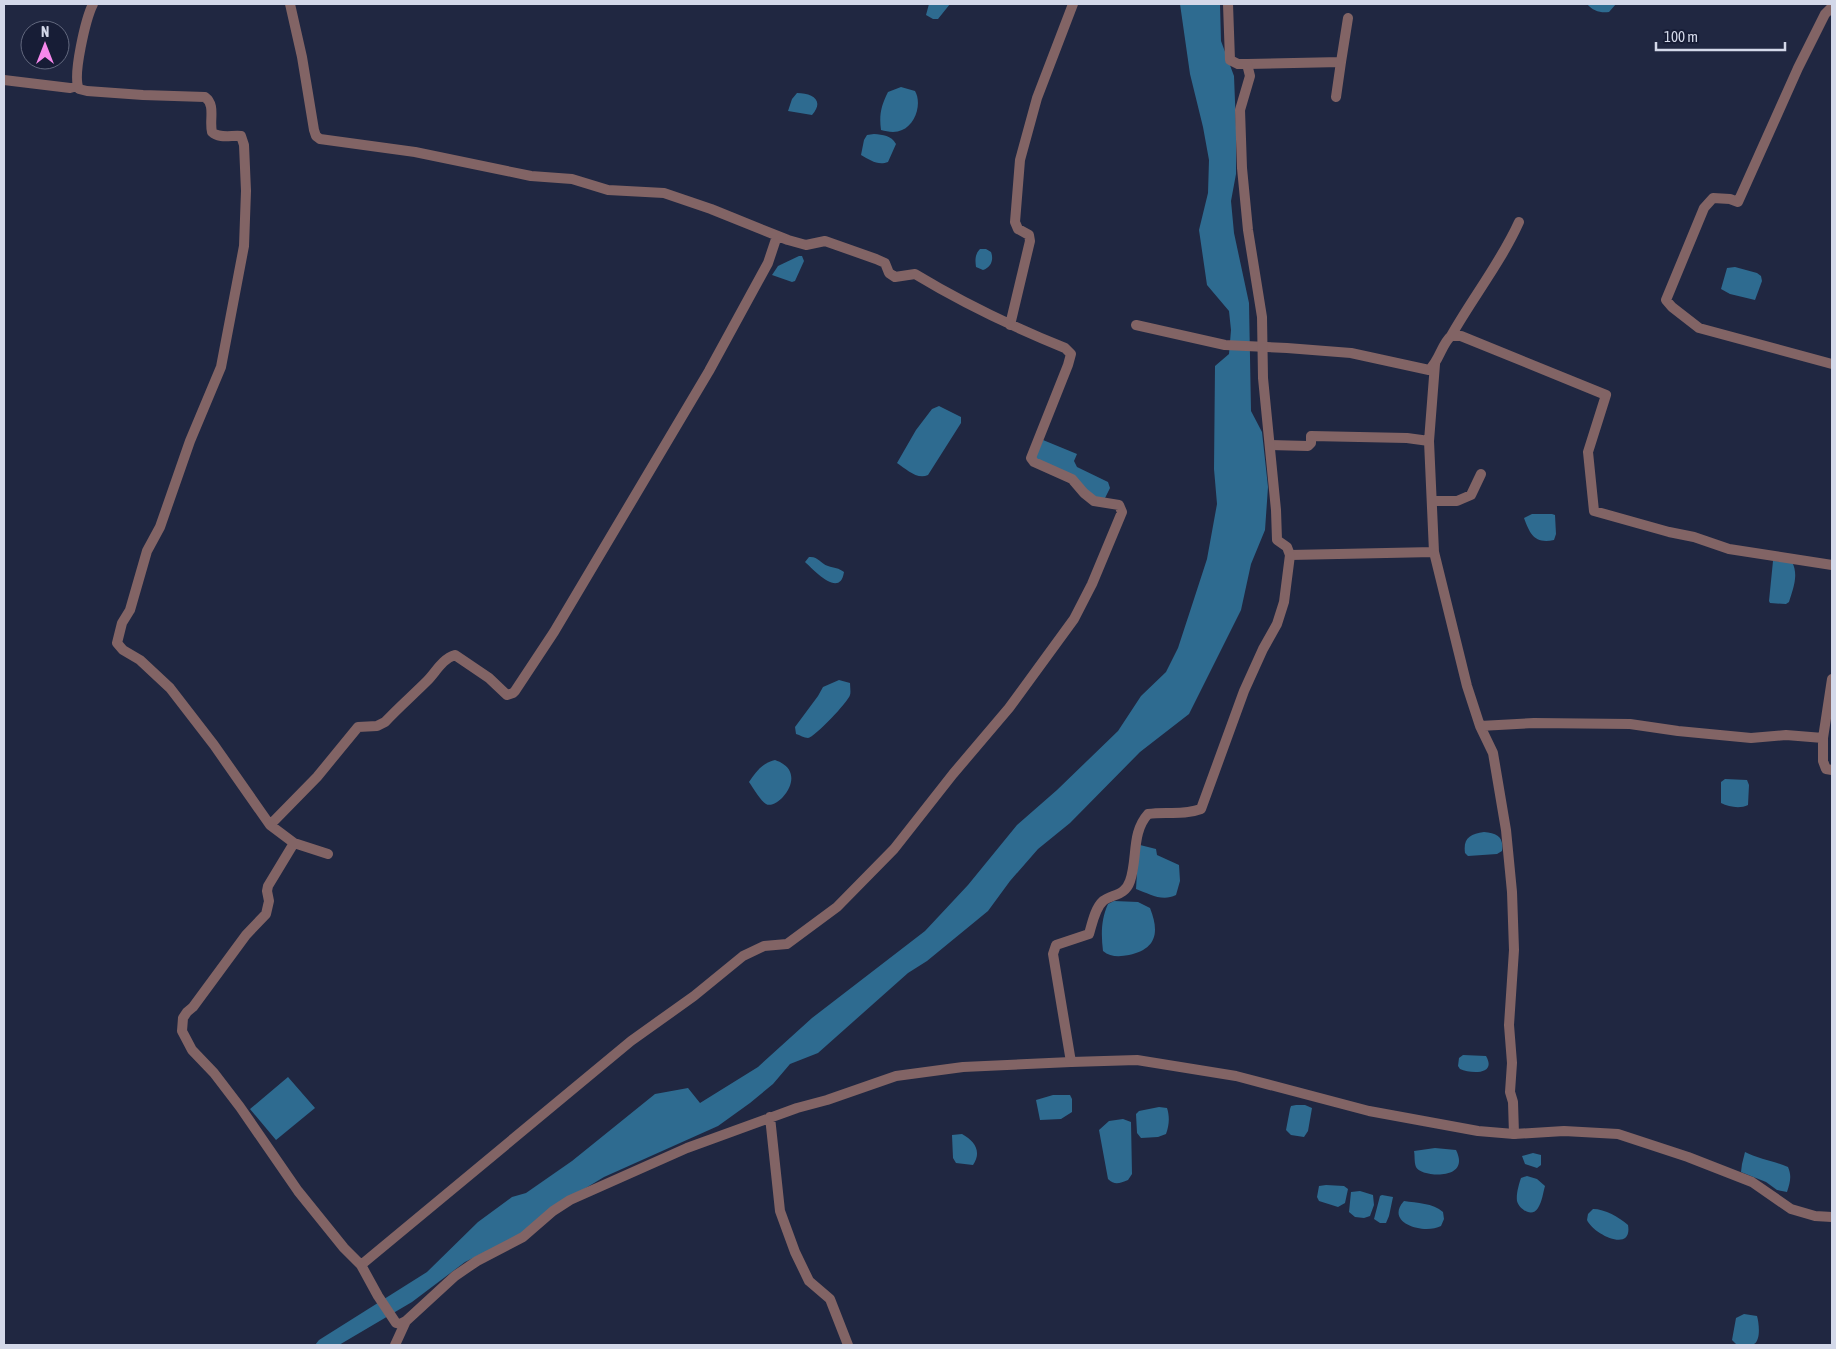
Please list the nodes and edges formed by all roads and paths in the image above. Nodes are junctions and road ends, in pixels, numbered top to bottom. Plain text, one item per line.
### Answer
1 (93, 4) edge
2 (290, 4) edge
3 (1073, 4) edge
4 (1228, 4) edge
5 (1832, 7) edge
6 (1348, 18) dead end
7 (1341, 62) junction
8 (1247, 64) junction
9 (4, 80) edge
10 (77, 86) junction
11 (1336, 97) dead end
12 (1520, 222) dead end
13 (777, 236) junction
14 (1010, 325) junction
15 (1136, 325) dead end
16 (1452, 336) junction
17 (1259, 347) junction
18 (1435, 364) junction
19 (1832, 364) edge
20 (1429, 441) junction
21 (1270, 445) junction
22 (1481, 474) dead end
23 (1432, 501) junction
24 (1434, 552) junction
25 (1290, 554) junction
26 (1832, 565) edge
27 (1832, 679) edge
28 (1480, 726) junction
29 (1823, 738) junction
30 (1832, 770) edge
31 (270, 825) junction
32 (294, 843) junction
33 (328, 854) dead end
34 (1071, 1062) junction
35 (770, 1117) junction
36 (1514, 1134) junction
37 (1832, 1217) edge
38 (361, 1265) junction
39 (401, 1322) junction
40 (396, 1345) edge
41 (848, 1345) edge

1 - 10 street
2 - 13 street
3 - 14 street
4 - 8 street
5 - 19 street
6 - 7 street
7 - 8 street
7 - 11 street
8 - 17 street
9 - 10 street
10 - 31 street
12 - 16 street
13 - 14 street
13 - 31 street
14 - 38 street
15 - 17 street
16 - 18 street
16 - 26 street
17 - 18 street
17 - 21 street
18 - 20 street
20 - 21 street
20 - 23 street
21 - 25 street
22 - 23 street
23 - 24 street
24 - 25 street
24 - 28 street
25 - 34 street
27 - 29 street
28 - 29 street
28 - 36 street
29 - 30 street
31 - 32 street
32 - 33 street
32 - 38 street
34 - 35 street
34 - 36 street
35 - 39 street
35 - 41 street
36 - 37 street
38 - 39 street
39 - 40 street

